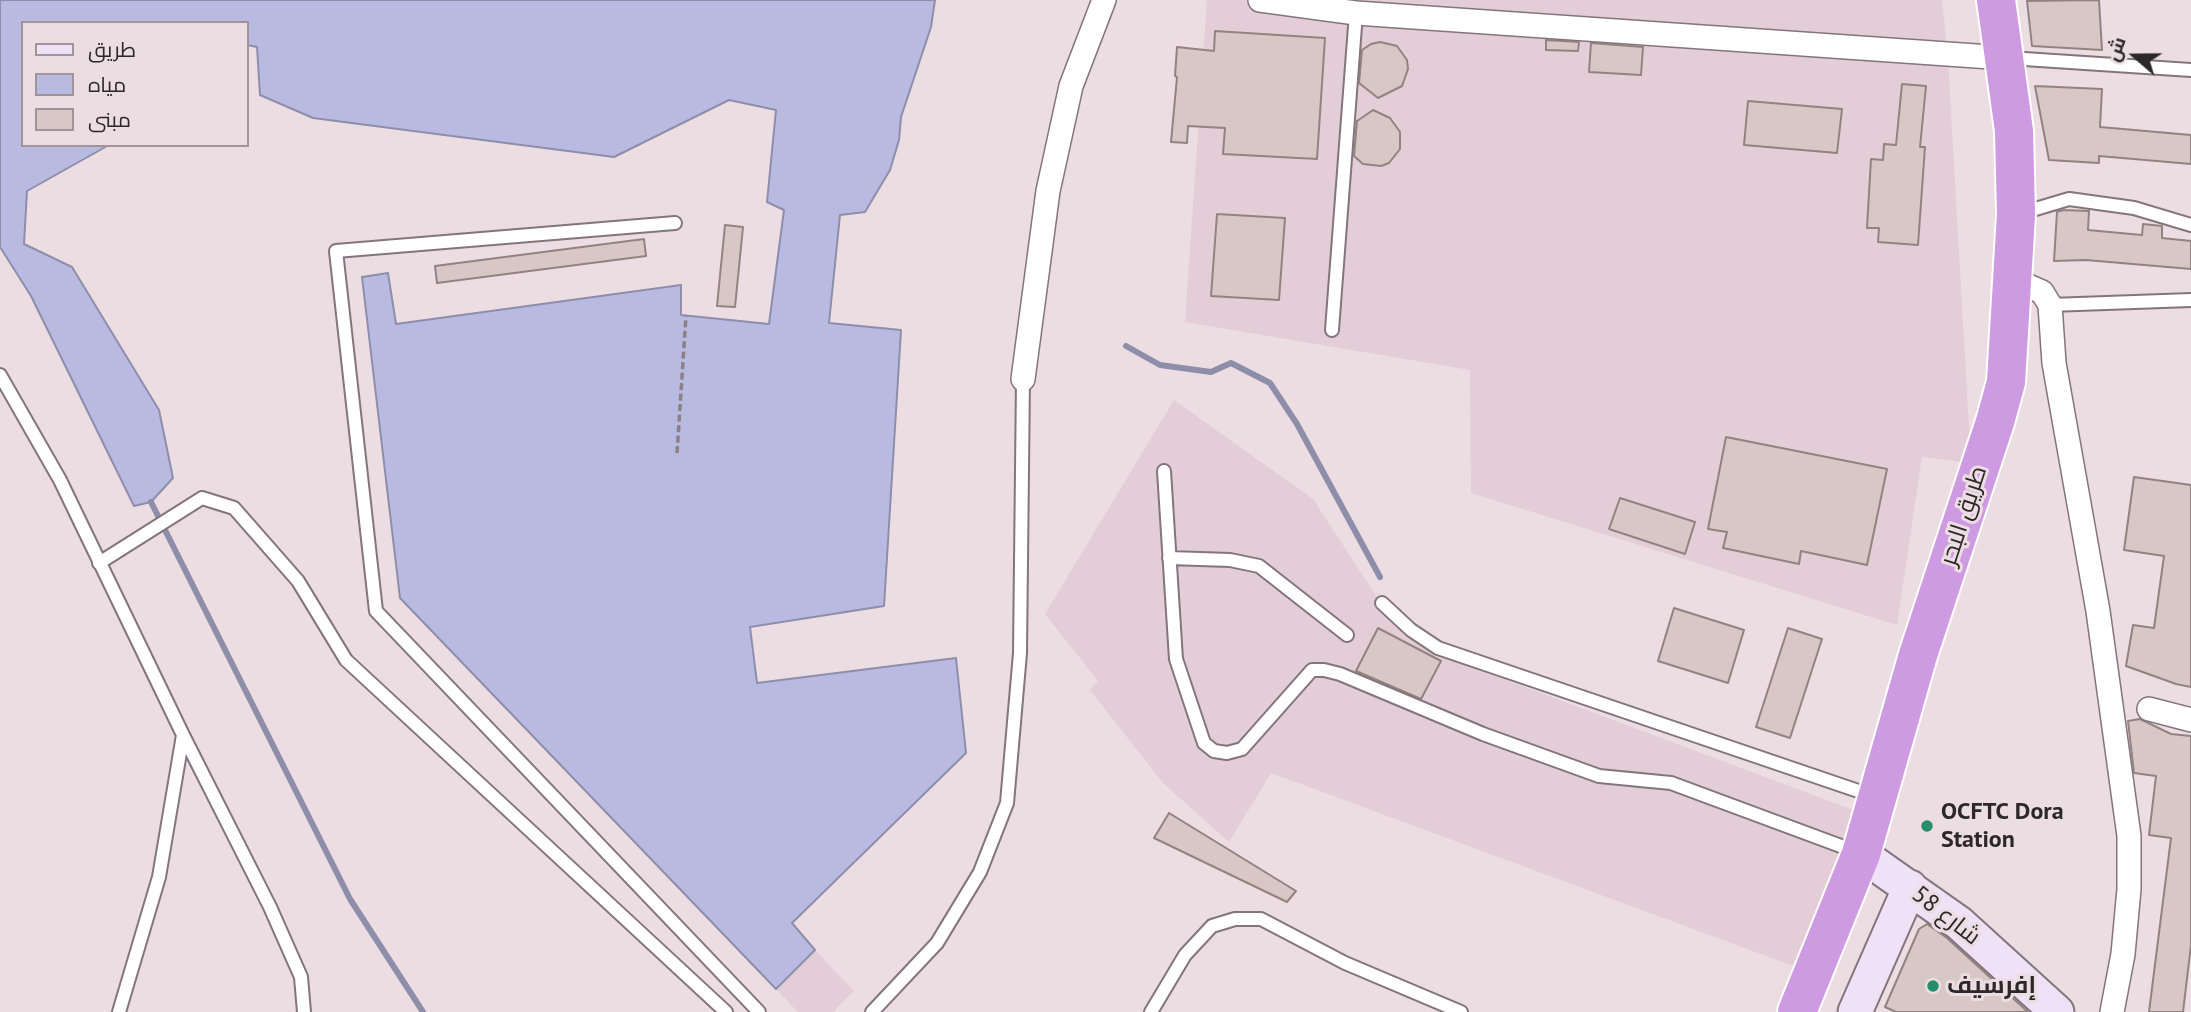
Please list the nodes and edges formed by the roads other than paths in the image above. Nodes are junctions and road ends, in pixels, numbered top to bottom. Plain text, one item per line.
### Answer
1 (1104, 0) edge
2 (1259, 0) edge
3 (1996, 0) edge
4 (1356, 13) junction
5 (2005, 58) junction
6 (2191, 70) edge
7 (2016, 215) junction
8 (676, 223) dead end
9 (2191, 225) edge
10 (2012, 279) junction
11 (2191, 300) edge
12 (2050, 305) junction
13 (1332, 330) dead end
14 (0, 375) edge
15 (1023, 379) joint
16 (1164, 471) dead end
17 (1169, 558) junction
18 (99, 563) junction
19 (1382, 603) dead end
20 (1347, 635) dead end
21 (2149, 709) dead end
22 (2191, 720) edge
23 (183, 735) junction
24 (1877, 797) junction
25 (1861, 854) junction
26 (1910, 887) junction
27 (303, 1011) edge
28 (119, 1012) edge
29 (726, 1012) edge
30 (759, 1012) edge
31 (872, 1012) edge
32 (1151, 1012) edge
33 (1461, 1012) edge
34 (1797, 1012) edge
35 (1855, 1012) edge
36 (2057, 1012) edge
37 (2112, 1012) edge

1 - 15 street
2 - 4 street
3 - 5 highway, طريق البحر
4 - 5 street
4 - 13 lane
5 - 6 lane
5 - 7 highway, طريق البحر
7 - 9 lane
7 - 10 highway, طريق البحر
8 - 30 lane
10 - 12 street
10 - 24 highway, طريق البحر
11 - 12 lane
12 - 37 street
14 - 18 lane
15 - 31 lane
16 - 17 lane
17 - 20 lane
17 - 25 lane
18 - 23 lane
18 - 29 lane
19 - 24 lane
21 - 22 street
23 - 27 lane
23 - 28 lane
24 - 25 highway, طريق البحر
25 - 26 street, شارع 58
25 - 34 highway, طريق البحر
26 - 35 street
26 - 36 street, شارع 58
32 - 33 lane

